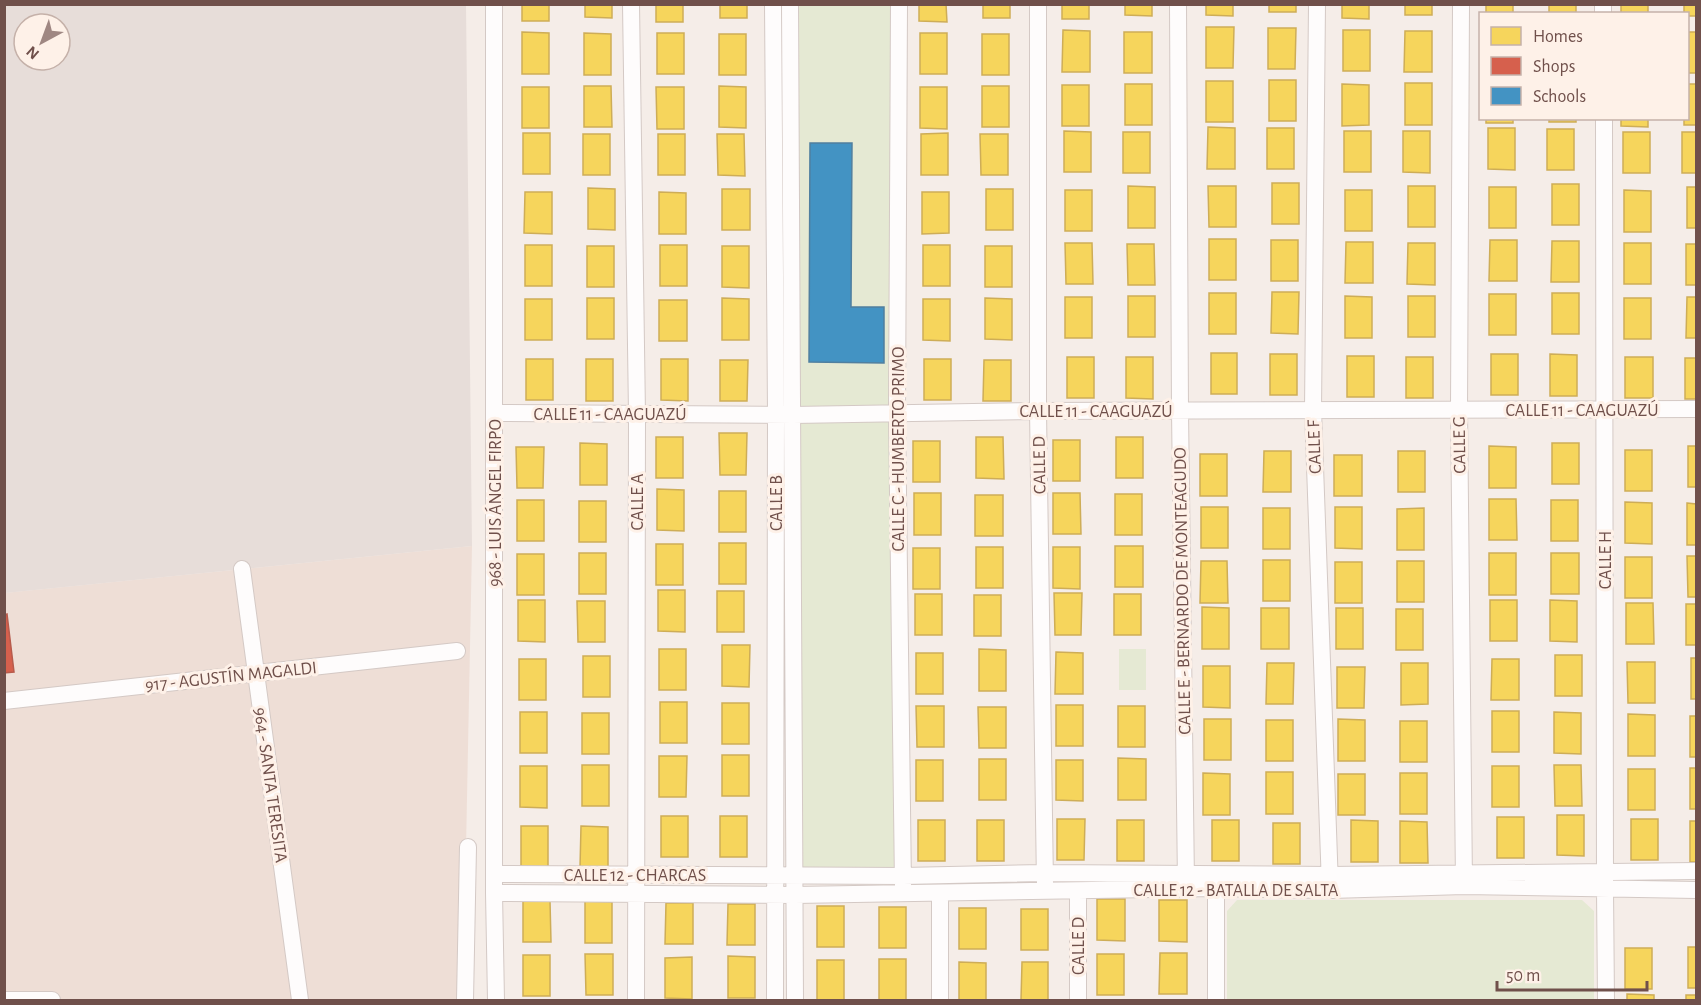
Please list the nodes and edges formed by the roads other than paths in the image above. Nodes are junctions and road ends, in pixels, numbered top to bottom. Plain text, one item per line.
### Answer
1 (494, 4) edge
2 (631, 4) edge
3 (772, 4) edge
4 (789, 4) edge
5 (899, 4) edge
6 (1038, 4) edge
7 (1178, 4) edge
8 (1317, 4) edge
9 (1461, 4) edge
10 (1604, 120) edge
11 (1459, 409) junction
12 (1696, 409) edge
13 (1313, 410) junction
14 (1038, 411) junction
15 (1180, 411) junction
16 (1605, 411) junction
17 (495, 412) junction
18 (637, 414) junction
19 (776, 414) junction
20 (897, 414) junction
21 (793, 415) junction
22 (242, 569) dead end
23 (457, 651) dead end
24 (256, 674) junction
25 (4, 701) edge
26 (468, 847) dead end
27 (1605, 871) junction
28 (1696, 871) edge
29 (1044, 873) junction
30 (495, 874) junction
31 (776, 875) junction
32 (794, 875) junction
33 (637, 876) junction
34 (903, 876) junction
35 (1464, 880) junction
36 (1186, 881) junction
37 (1330, 883) junction
38 (1216, 888) junction
39 (1046, 890) junction
40 (1605, 890) junction
41 (1696, 890) edge
42 (1078, 891) junction
43 (494, 893) junction
44 (903, 893) junction
45 (940, 893) junction
46 (636, 895) junction
47 (775, 895) junction
48 (795, 895) junction
49 (4, 1000) edge
50 (52, 1000) edge
51 (300, 1000) edge
52 (465, 1000) edge
53 (496, 1000) edge
54 (636, 1000) edge
55 (775, 1000) edge
56 (795, 1000) edge
57 (940, 1000) edge
58 (1078, 1000) edge
59 (1216, 1000) edge
60 (1606, 1000) edge

1 - 17 street, 968 - LUIS ÁNGEL FIRPO
2 - 18 street, CALLE A
3 - 19 street, CALLE B
4 - 21 street, CALLE B
5 - 20 street, CALLE C - HUMBERTO PRIMO
6 - 14 street, CALLE D
7 - 15 street, CALLE E - BERNARDO DE MONTEAGUDO
8 - 13 street, CALLE F
9 - 11 street, CALLE G
10 - 16 street, CALLE H
11 - 13 street, CALLE 11 - CAAGUAZÚ
11 - 16 street, CALLE 11 - CAAGUAZÚ
11 - 35 street, CALLE G
12 - 16 street, CALLE 11 - CAAGUAZÚ
13 - 15 street, CALLE 11 - CAAGUAZÚ
13 - 37 street, CALLE F
14 - 15 street, CALLE 11 - CAAGUAZÚ
14 - 20 street, CALLE 11 - CAAGUAZÚ
14 - 29 street, CALLE D
15 - 36 street, CALLE E - BERNARDO DE MONTEAGUDO
16 - 27 street, CALLE H
17 - 18 street, CALLE 11 - CAAGUAZÚ
17 - 30 street, 968 - LUIS ÁNGEL FIRPO
18 - 19 street, CALLE 11 - CAAGUAZÚ
18 - 33 street, CALLE A
19 - 21 street, CALLE 11 - CAAGUAZÚ
19 - 31 street, CALLE B
20 - 21 street, CALLE 11 - CAAGUAZÚ
20 - 34 street, CALLE C - HUMBERTO PRIMO
21 - 32 street, CALLE B
22 - 24 street, 964 - SANTA TERESITA
23 - 24 street, 917 - AGUSTÍN MAGALDI
24 - 25 street, 917 - AGUSTÍN MAGALDI
24 - 51 street, 964 - SANTA TERESITA
26 - 52 street
27 - 28 street, CALLE 12 - BATALLA DE SALTA
27 - 35 street, CALLE 12 - BATALLA DE SALTA
27 - 40 street, CALLE H
29 - 34 street, CALLE 12 - BATALLA DE SALTA
29 - 36 street, CALLE 12 - BATALLA DE SALTA
29 - 39 street, CALLE D
30 - 33 street, CALLE 12 - CHARCAS
30 - 43 street, 968 - LUIS ÁNGEL FIRPO
31 - 32 street, CALLE 12 - BATALLA DE SALTA
31 - 33 street, CALLE 12 - CHARCAS
31 - 47 street, CALLE B
32 - 34 street, CALLE 12 - BATALLA DE SALTA
32 - 48 street, CALLE B
33 - 46 street, CALLE A
34 - 44 street, CALLE C - HUMBERTO PRIMO
35 - 37 street, CALLE 12 - BATALLA DE SALTA
35 - 40 street, CALLE 12 - BATALLA DE SALTA
36 - 37 street, CALLE 12 - BATALLA DE SALTA
36 - 38 street, CALLE 12 - BATALLA DE SALTA
36 - 42 street, CALLE 12 - BATALLA DE SALTA
37 - 38 street, CALLE 12 - BATALLA DE SALTA
38 - 59 street
39 - 42 street, CALLE 12 - BATALLA DE SALTA
39 - 45 street, CALLE 12 - BATALLA DE SALTA
40 - 41 street, CALLE 12 - BATALLA DE SALTA
40 - 60 street, CALLE H
42 - 58 street, CALLE D
43 - 46 street, CALLE 12 - CHARCAS
43 - 53 street, 968 - LUIS ÁNGEL FIRPO
44 - 45 street, CALLE 12 - BATALLA DE SALTA
44 - 48 street, CALLE 12 - BATALLA DE SALTA
45 - 57 street
46 - 47 street, CALLE 12 - CHARCAS
46 - 54 street, CALLE A
47 - 48 street, CALLE 12 - BATALLA DE SALTA
47 - 55 street, CALLE B
48 - 56 street, CALLE B
49 - 50 street

